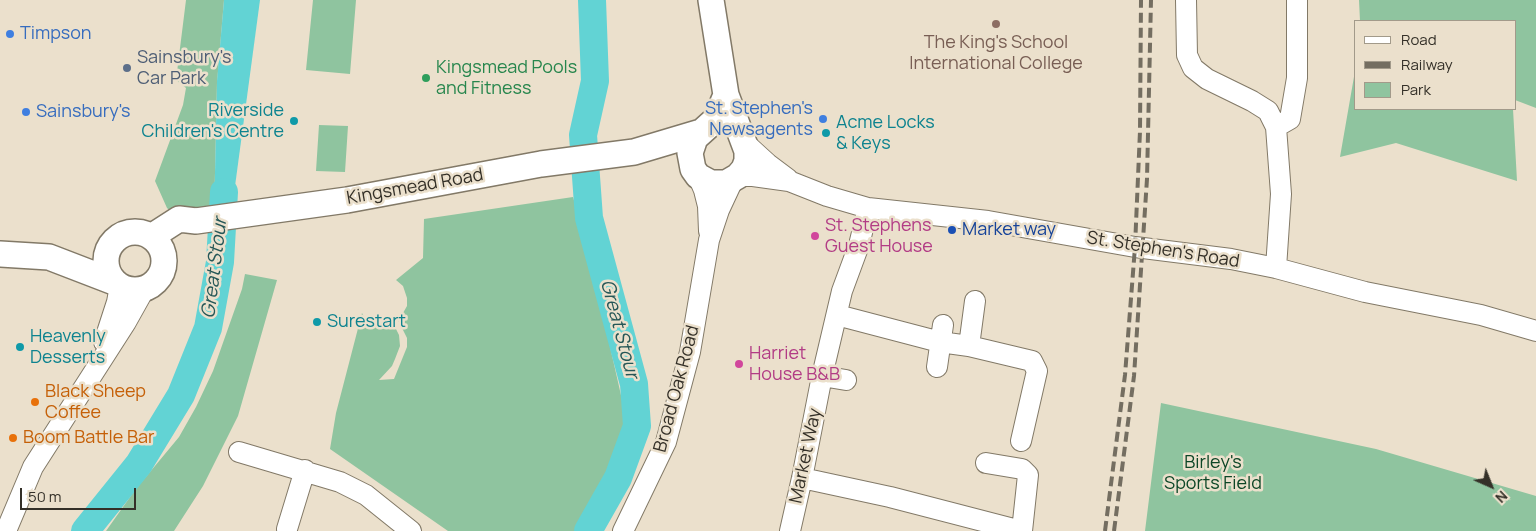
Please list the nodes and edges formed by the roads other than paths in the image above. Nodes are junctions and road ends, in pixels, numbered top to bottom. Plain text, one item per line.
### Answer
1 (711, 0) edge
2 (1186, 0) edge
3 (1297, 0) edge
4 (726, 95) junction
5 (1276, 127) junction
6 (704, 130) junction
7 (743, 140) junction
8 (634, 152) junction
9 (696, 172) junction
10 (735, 178) junction
11 (789, 180) junction
12 (868, 208) junction
13 (197, 220) junction
14 (151, 237) junction
15 (709, 240) junction
16 (109, 248) junction
17 (0, 254) edge
18 (49, 257) junction
19 (164, 261) junction
20 (1276, 268) junction
21 (117, 284) junction
22 (145, 288) junction
23 (975, 301) dead end
24 (837, 315) junction
25 (1536, 331) edge
26 (941, 333) junction
27 (969, 346) junction
28 (937, 367) dead end
29 (822, 376) junction
30 (90, 379) junction
31 (846, 380) dead end
32 (1021, 441) dead end
33 (239, 452) dead end
34 (986, 463) dead end
35 (305, 470) junction
36 (802, 478) junction
37 (286, 530) dead end
38 (6, 531) edge
39 (411, 531) edge
40 (623, 531) edge
41 (790, 531) edge
42 (1022, 531) edge

1 - 4 main road, St. Stephen's Road
2 - 5 street
3 - 5 street
4 - 6 main road
4 - 7 main road, St. Stephen's Road
5 - 20 street
6 - 7 main road, St. Stephen's Road
6 - 8 main road, Kingsmead Road
6 - 9 main road
7 - 10 main road, St. Stephen's Road
7 - 11 street, St. Stephen's Road
8 - 9 main road, Kingsmead Road
8 - 13 main road, Kingsmead Road
9 - 10 main road, St. Stephen's Road
9 - 15 street, Broad Oak Road
10 - 11 street, St. Stephen's Road
10 - 15 street, Broad Oak Road
11 - 12 street, St. Stephen's Road
12 - 20 street, St. Stephen's Road
12 - 24 street, Market Way
13 - 14 main road, Kingsmead Road
13 - 19 main road
14 - 16 main road
14 - 19 main road
15 - 40 street, Broad Oak Road
16 - 18 main road
16 - 21 main road
17 - 18 main road
18 - 21 main road
19 - 22 main road
20 - 25 street, St. Stephen's Road
21 - 22 main road
21 - 30 street
22 - 30 street
23 - 27 street
24 - 26 street
24 - 29 street, Market Way
26 - 27 street
26 - 28 street
27 - 32 street
29 - 31 street
29 - 36 street, Market Way
30 - 38 street
33 - 35 street
34 - 42 street
35 - 37 street
35 - 39 street
36 - 41 street, Market Way
36 - 42 street

